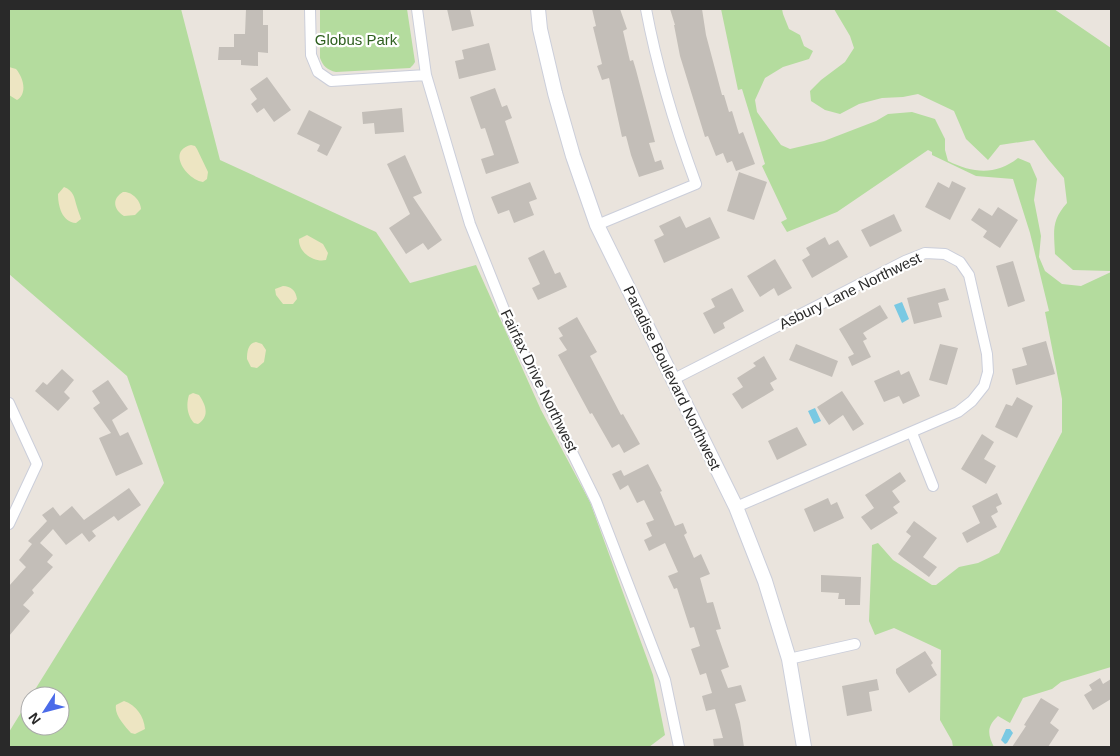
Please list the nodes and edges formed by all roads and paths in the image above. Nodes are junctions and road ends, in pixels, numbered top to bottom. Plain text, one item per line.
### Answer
1 (310, 9) edge
2 (417, 9) edge
3 (538, 9) edge
4 (646, 9) edge
5 (426, 75) junction
6 (597, 225) junction
7 (672, 380) junction
8 (9, 403) edge
9 (912, 433) junction
10 (933, 486) dead end
11 (736, 508) junction
12 (9, 524) edge
13 (855, 644) dead end
14 (789, 659) junction
15 (679, 747) edge
16 (804, 747) edge

1 - 5 street
2 - 5 street, Fairfax Drive Northwest
3 - 6 street, Paradise Boulevard Northwest
4 - 6 street
5 - 15 street, Fairfax Drive Northwest
6 - 7 street, Paradise Boulevard Northwest
7 - 9 street, Asbury Lane Northwest
7 - 11 street, Paradise Boulevard Northwest
8 - 12 street
9 - 10 street
9 - 11 street, Asbury Lane Northwest
11 - 14 street, Paradise Boulevard Northwest
13 - 14 street
14 - 16 street, Paradise Boulevard Northwest

